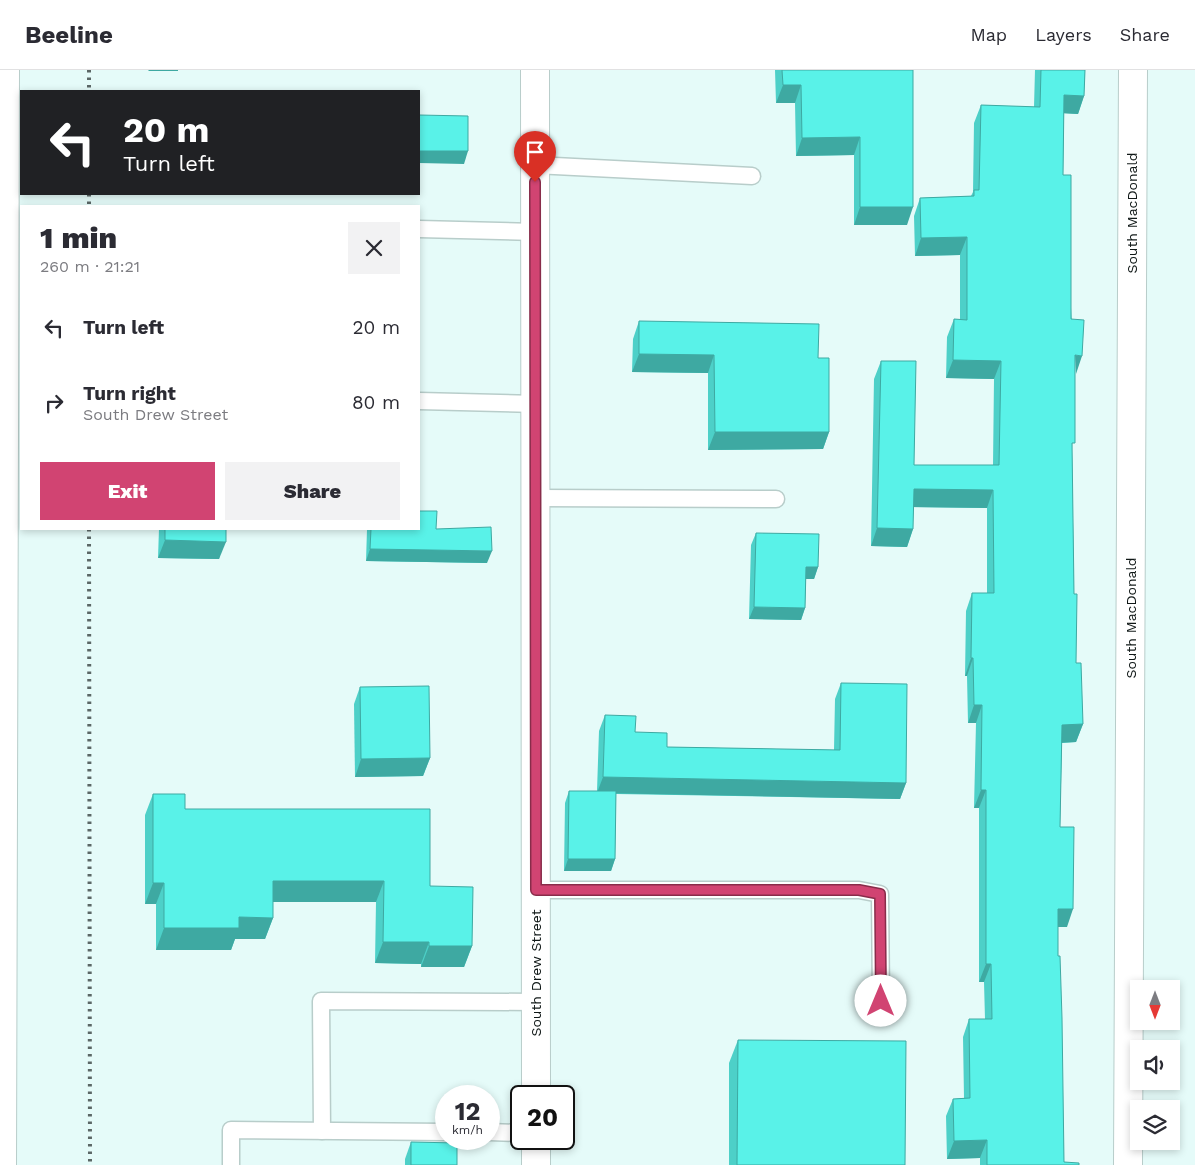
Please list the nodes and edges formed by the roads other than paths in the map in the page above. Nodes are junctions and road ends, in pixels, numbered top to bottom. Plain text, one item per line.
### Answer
1 (5, 70) edge
2 (535, 70) edge
3 (1133, 70) edge
4 (535, 165) junction
5 (752, 176) dead end
6 (420, 229) edge
7 (535, 232) junction
8 (420, 401) edge
9 (536, 404) junction
10 (536, 498) junction
11 (776, 499) dead end
12 (536, 890) junction
13 (881, 1001) dead end
14 (536, 1002) junction
15 (536, 1085) edge
16 (322, 1130) junction
17 (435, 1132) edge
18 (536, 1150) edge
19 (2, 1165) edge
20 (231, 1165) edge
21 (536, 1165) edge
22 (1128, 1165) edge

1 - 19 street
2 - 4 street, South Drew Street
3 - 22 street, South MacDonald
4 - 5 lane
4 - 7 street, South Drew Street
6 - 7 lane
7 - 9 street, South Drew Street
8 - 9 lane
9 - 10 street, South Drew Street
10 - 11 lane
10 - 12 street, South Drew Street
12 - 13 lane
12 - 14 street, South Drew Street
14 - 15 street, South Drew Street
14 - 16 lane
16 - 17 lane
16 - 20 lane
18 - 21 street

